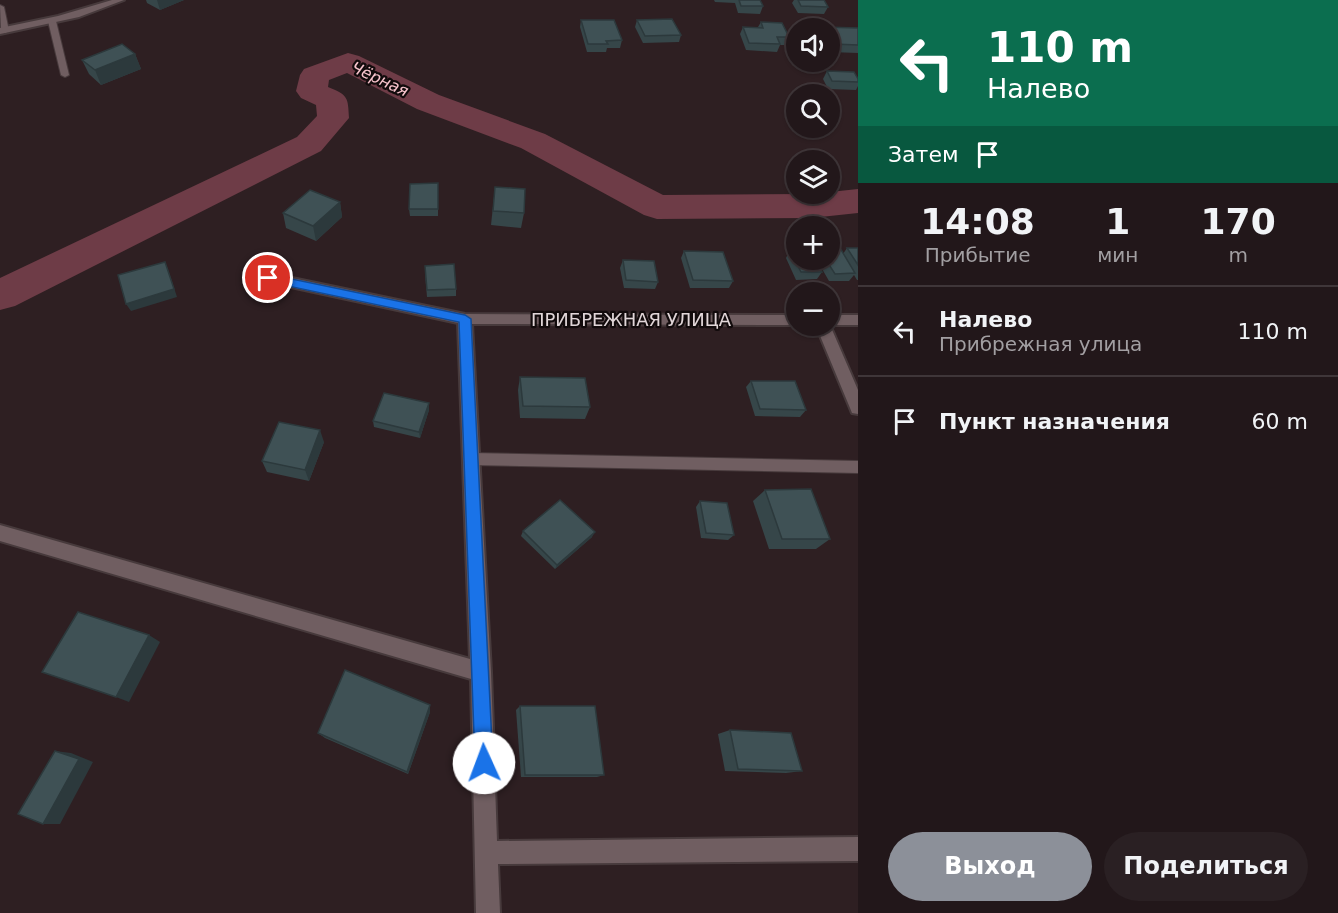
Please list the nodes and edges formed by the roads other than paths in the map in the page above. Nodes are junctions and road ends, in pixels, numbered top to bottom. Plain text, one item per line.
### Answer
1 (120, 0) edge
2 (0, 7) edge
3 (52, 21) junction
4 (2, 31) edge
5 (65, 75) dead end
6 (268, 278) dead end
7 (465, 319) junction
8 (786, 320) edge
9 (840, 320) edge
10 (858, 320) edge
11 (827, 336) edge
12 (858, 408) edge
13 (472, 459) junction
14 (858, 466) edge
15 (0, 533) edge
16 (482, 672) junction
17 (858, 849) edge
18 (486, 853) junction
19 (488, 913) edge

1 - 3 street
2 - 4 lane
3 - 4 street
3 - 5 lane
6 - 7 street, ПРИБРЕЖНАЯ УЛИЦА
7 - 8 street, ПРИБРЕЖНАЯ УЛИЦА
7 - 13 street
9 - 10 street
11 - 12 street
13 - 14 lane
13 - 16 street
15 - 16 street
16 - 18 street
17 - 18 street
18 - 19 street

